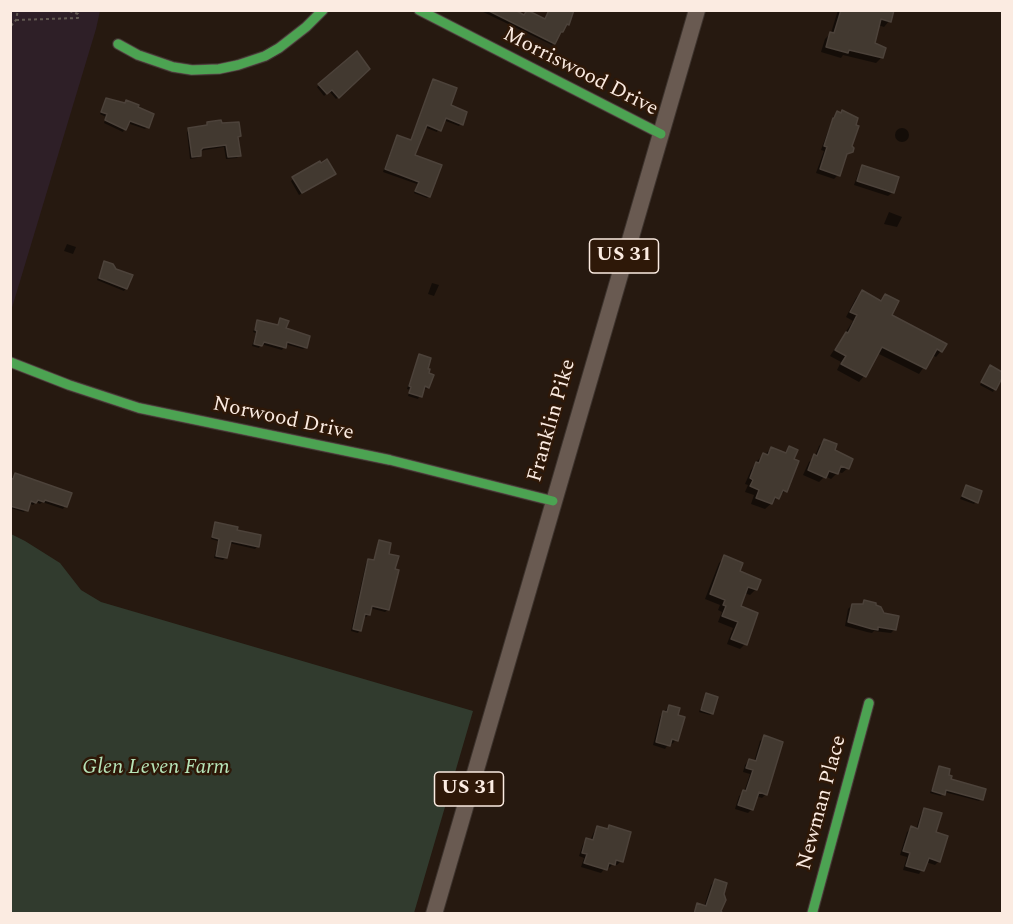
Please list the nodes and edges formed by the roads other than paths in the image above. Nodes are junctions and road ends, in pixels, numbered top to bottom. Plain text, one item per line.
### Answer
1 (323, 10) edge
2 (419, 10) edge
3 (697, 10) edge
4 (118, 44) dead end
5 (661, 134) junction
6 (10, 362) edge
7 (553, 501) junction
8 (869, 703) dead end
9 (434, 914) edge
10 (812, 914) edge

1 - 4 street
2 - 5 street, Morriswood Drive
3 - 5 main road, Franklin Pike / US 31
5 - 7 main road, Franklin Pike / US 31
6 - 7 street, Norwood Drive
7 - 9 main road, Franklin Pike / US 31
8 - 10 street, Newman Place

